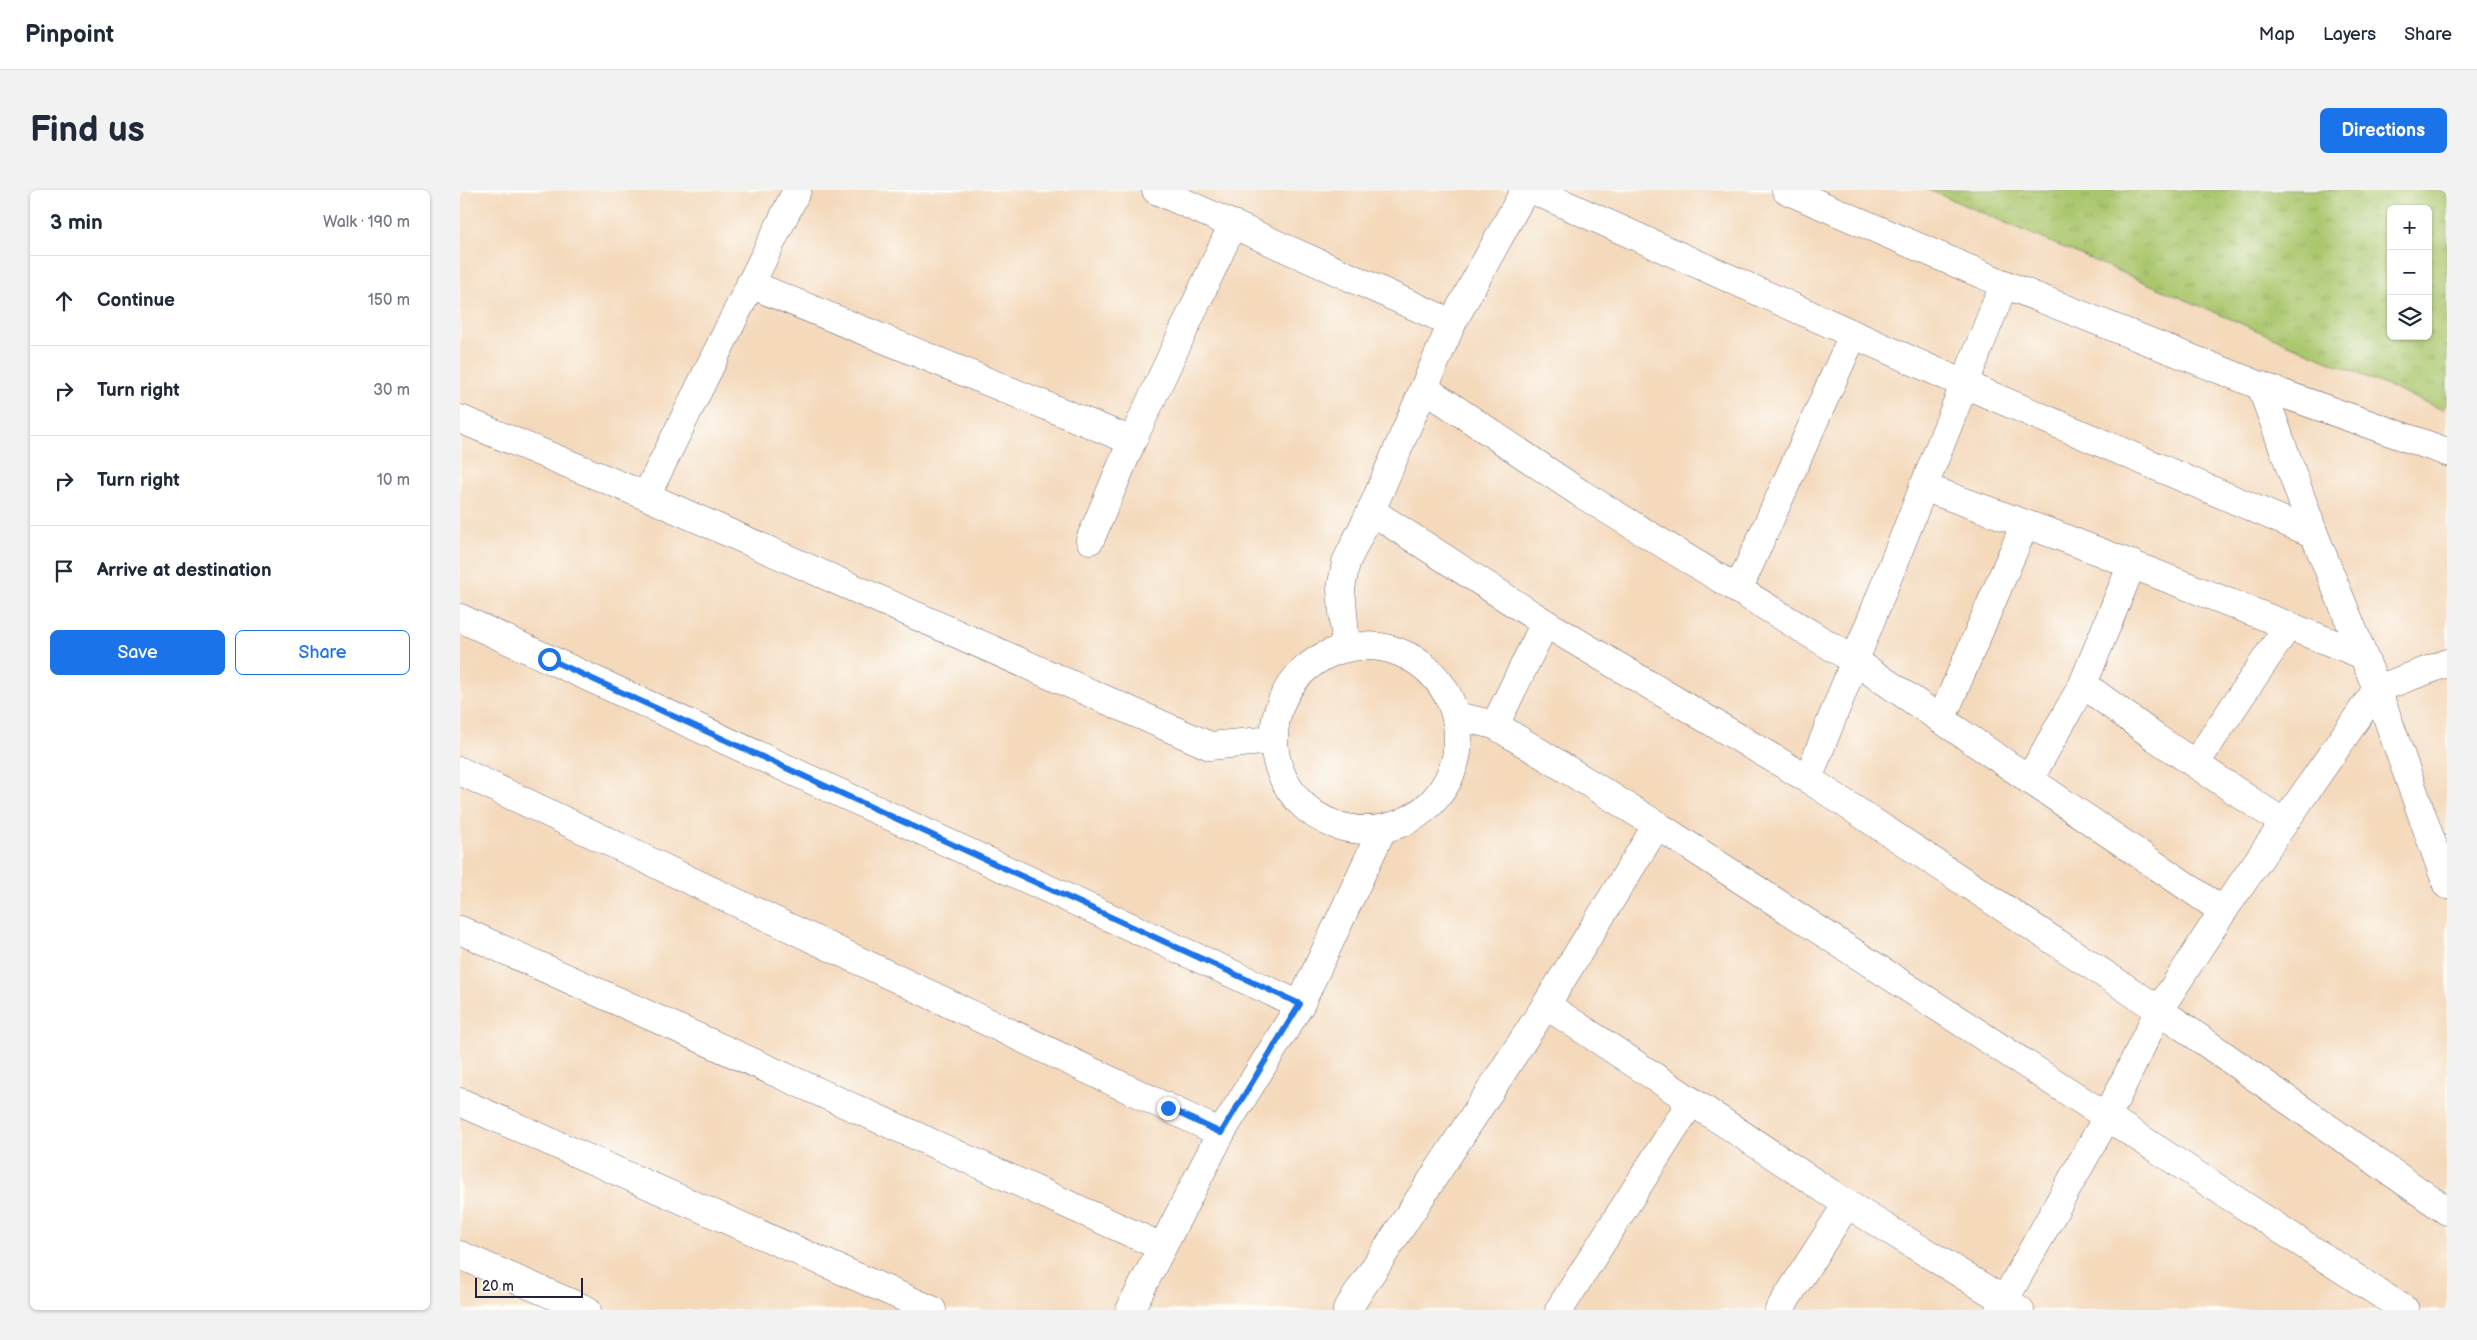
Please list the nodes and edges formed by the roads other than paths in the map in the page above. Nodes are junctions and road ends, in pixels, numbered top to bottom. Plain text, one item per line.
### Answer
1 (798, 190) edge
2 (1156, 190) edge
3 (1525, 190) edge
4 (1533, 190) edge
5 (1786, 190) edge
6 (1233, 224) junction
7 (750, 284) junction
8 (2004, 284) junction
9 (1452, 323) junction
10 (1853, 335) junction
11 (1964, 384) junction
12 (2260, 386) junction
13 (1424, 388) junction
14 (460, 419) edge
15 (1132, 441) junction
16 (2447, 452) edge
17 (1923, 487) junction
18 (646, 496) junction
19 (1371, 511) junction
20 (2025, 524) junction
21 (2314, 534) junction
22 (1090, 540) dead end
23 (2132, 564) junction
24 (1738, 590) junction
25 (460, 618) edge
26 (1545, 623) junction
27 (2288, 626) junction
28 (1346, 647) junction
29 (2363, 655) junction
30 (1855, 662) junction
31 (2447, 663) edge
32 (2082, 684) junction
33 (2377, 689) junction
34 (1456, 716) junction
35 (1941, 720) junction
36 (1495, 725) junction
37 (1273, 740) junction
38 (2195, 764) junction
39 (460, 772) edge
40 (1808, 779) junction
41 (2029, 780) junction
42 (2284, 823) junction
43 (1657, 825) junction
44 (1382, 830) junction
45 (2447, 885) edge
46 (2223, 911) junction
47 (460, 930) edge
48 (1300, 1004) junction
49 (1546, 1005) junction
50 (2158, 1010) junction
51 (460, 1102) edge
52 (1691, 1102) junction
53 (2107, 1117) junction
54 (1221, 1133) junction
55 (1847, 1204) junction
56 (2447, 1211) edge
57 (1162, 1248) junction
58 (460, 1255) edge
59 (1139, 1306) edge
60 (2008, 1307) edge
61 (587, 1310) edge
62 (932, 1310) edge
63 (1347, 1310) edge
64 (1559, 1310) edge
65 (1779, 1310) edge
66 (2405, 1310) edge

1 - 7 street
2 - 6 street
3 - 9 street
4 - 10 street
5 - 8 street
6 - 9 street
6 - 15 street
7 - 15 street
7 - 18 street
8 - 11 street
8 - 12 street
9 - 13 street
10 - 11 street
10 - 24 street
11 - 17 street
11 - 21 street
12 - 16 street
12 - 21 street
13 - 19 street
13 - 24 street
14 - 18 street
15 - 22 street
17 - 20 street
17 - 30 street
18 - 37 street
19 - 26 street
19 - 28 street
20 - 23 street
20 - 35 street
21 - 29 street
23 - 27 street
23 - 32 street
24 - 30 street
25 - 48 street
26 - 36 street
26 - 40 street
27 - 29 street
27 - 38 street
28 - 34 street
28 - 37 street
29 - 33 street
30 - 35 street
30 - 40 street
31 - 33 street
32 - 38 street
32 - 41 street
33 - 42 street
33 - 45 street
34 - 36 street
34 - 44 street
35 - 41 street
36 - 43 street
37 - 44 street
38 - 42 street
39 - 54 street
40 - 50 street
41 - 46 street
42 - 46 street
43 - 49 street
43 - 53 street
44 - 48 street
46 - 50 street
47 - 57 street
48 - 54 street
49 - 52 street
49 - 63 street
50 - 53 street
50 - 56 street
51 - 62 street
52 - 55 street
52 - 64 street
53 - 60 street
53 - 66 street
54 - 57 street
55 - 60 street
55 - 65 street
57 - 59 street
58 - 61 street

